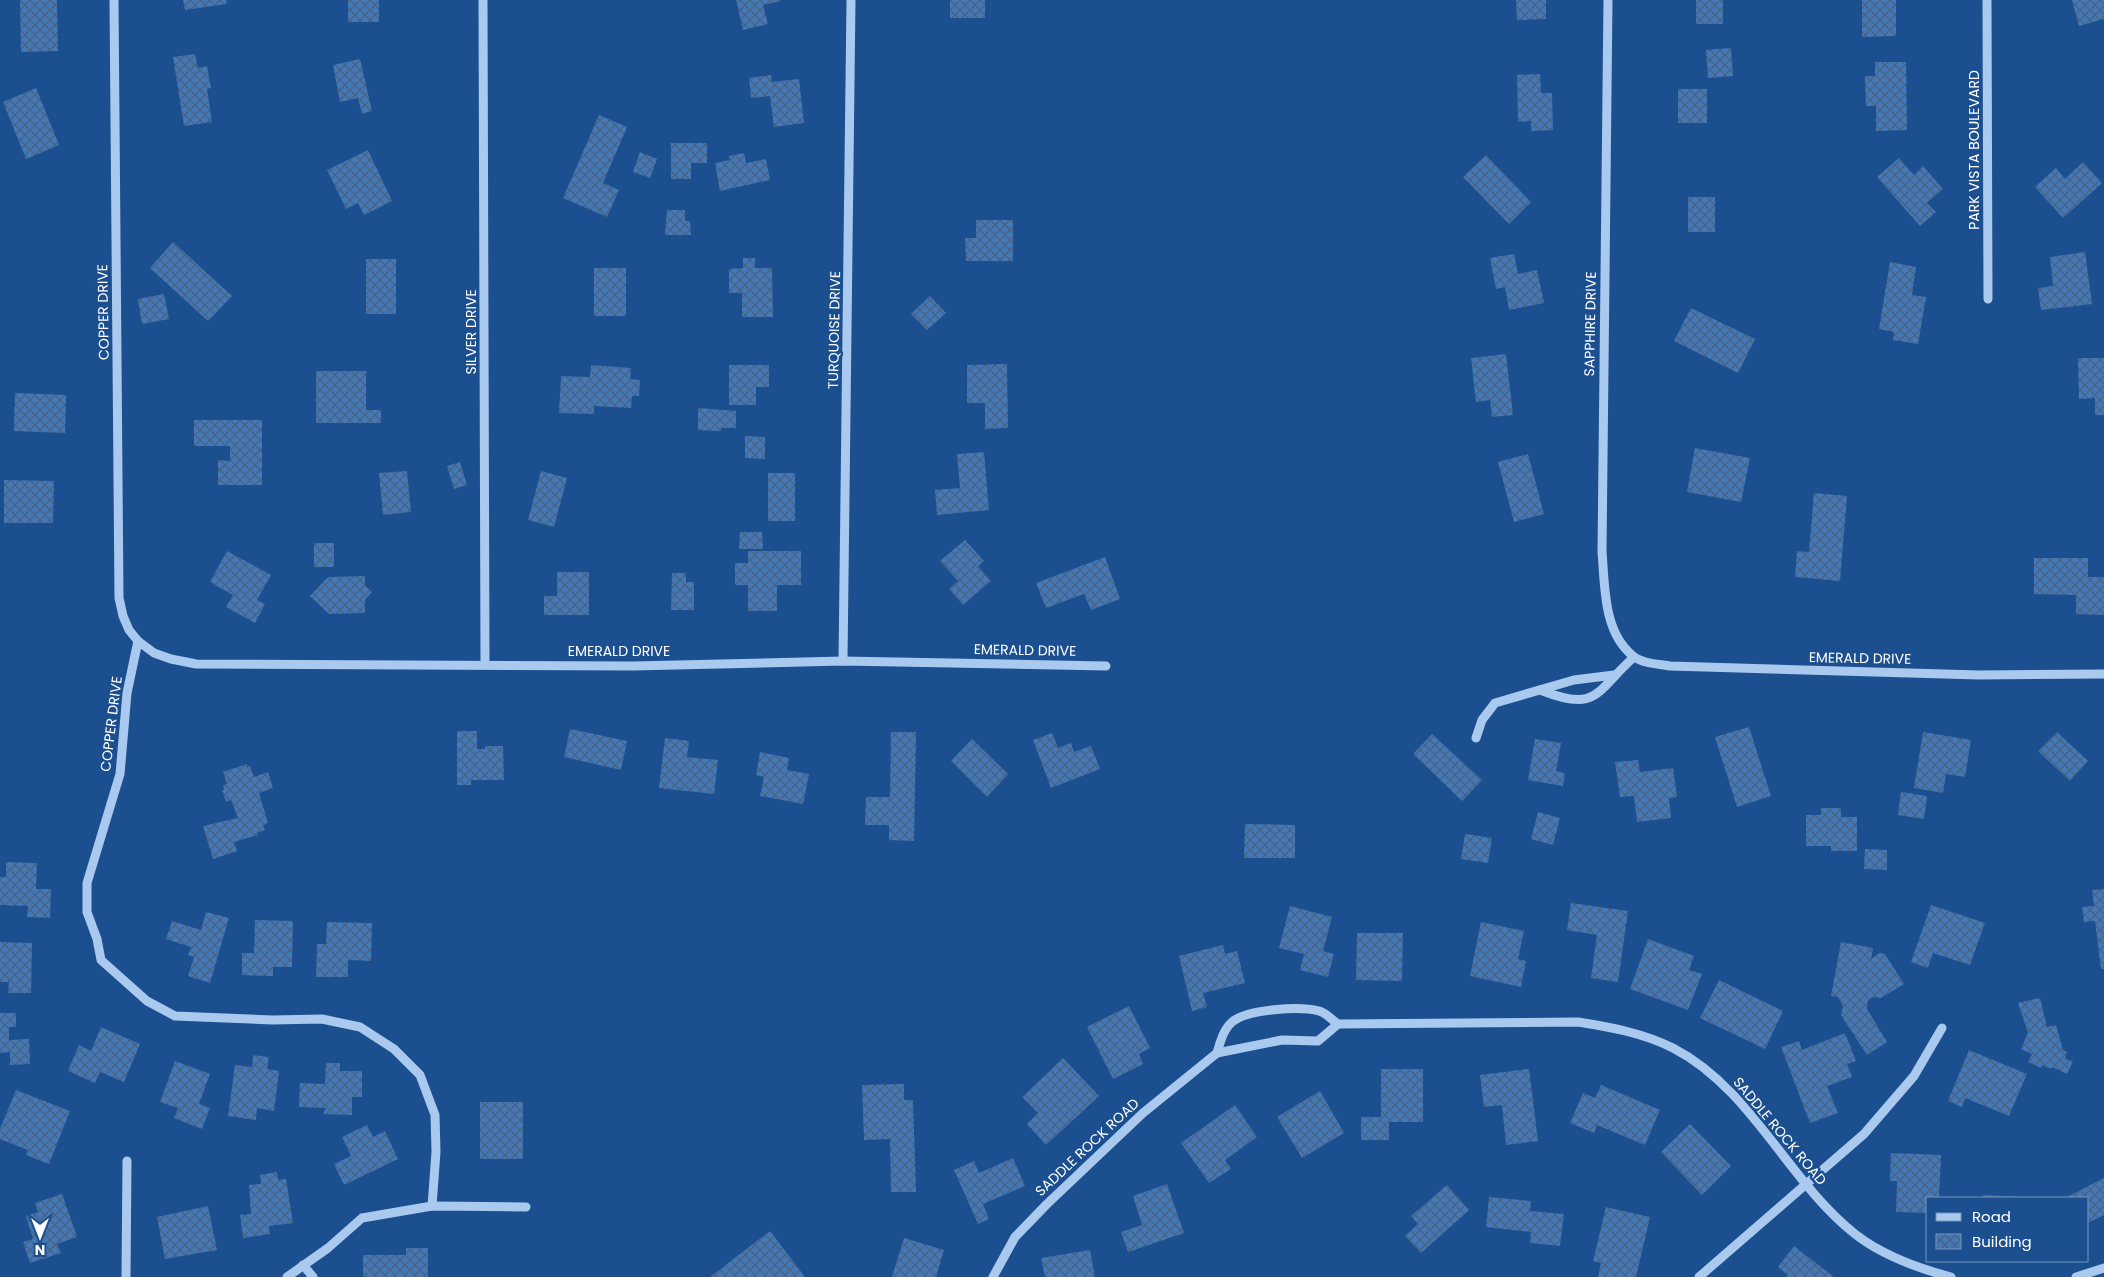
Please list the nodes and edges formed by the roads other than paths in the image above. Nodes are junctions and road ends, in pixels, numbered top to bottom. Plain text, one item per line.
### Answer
1 (114, 0) edge
2 (483, 0) edge
3 (851, 0) edge
4 (1608, 0) edge
5 (1987, 0) edge
6 (1988, 299) dead end
7 (138, 641) junction
8 (1634, 657) junction
9 (843, 661) junction
10 (485, 664) junction
11 (1106, 666) dead end
12 (2104, 674) edge
13 (1614, 675) junction
14 (1540, 690) junction
15 (1476, 738) dead end
16 (1338, 1024) junction
17 (1942, 1028) dead end
18 (1217, 1053) junction
19 (127, 1161) dead end
20 (1808, 1184) junction
21 (432, 1206) junction
22 (526, 1207) dead end
23 (303, 1265) junction
24 (2104, 1268) edge
25 (126, 1277) edge
26 (287, 1277) edge
27 (312, 1277) edge
28 (993, 1277) edge
29 (1699, 1277) edge
30 (1951, 1277) edge
31 (2076, 1277) edge

1 - 7 street, COPPER DRIVE
2 - 10 street, SILVER DRIVE
3 - 9 street, TURQUOISE DRIVE
4 - 8 street, SAPPHIRE DRIVE
5 - 6 street, PARK VISTA BOULEVARD
7 - 10 street, EMERALD DRIVE
7 - 21 street, COPPER DRIVE
8 - 12 street, EMERALD DRIVE
8 - 13 street
9 - 10 street, EMERALD DRIVE
9 - 11 street, EMERALD DRIVE
13 - 14 street
13 - 14 street
14 - 15 street
16 - 18 street, SADDLE ROCK ROAD
16 - 18 street, SADDLE ROCK ROAD
16 - 20 street, SADDLE ROCK ROAD
17 - 20 street
18 - 28 street, SADDLE ROCK ROAD
19 - 25 street
20 - 29 street
20 - 30 street, SADDLE ROCK ROAD
21 - 22 street
21 - 23 street
23 - 26 street
23 - 27 street
24 - 31 street

